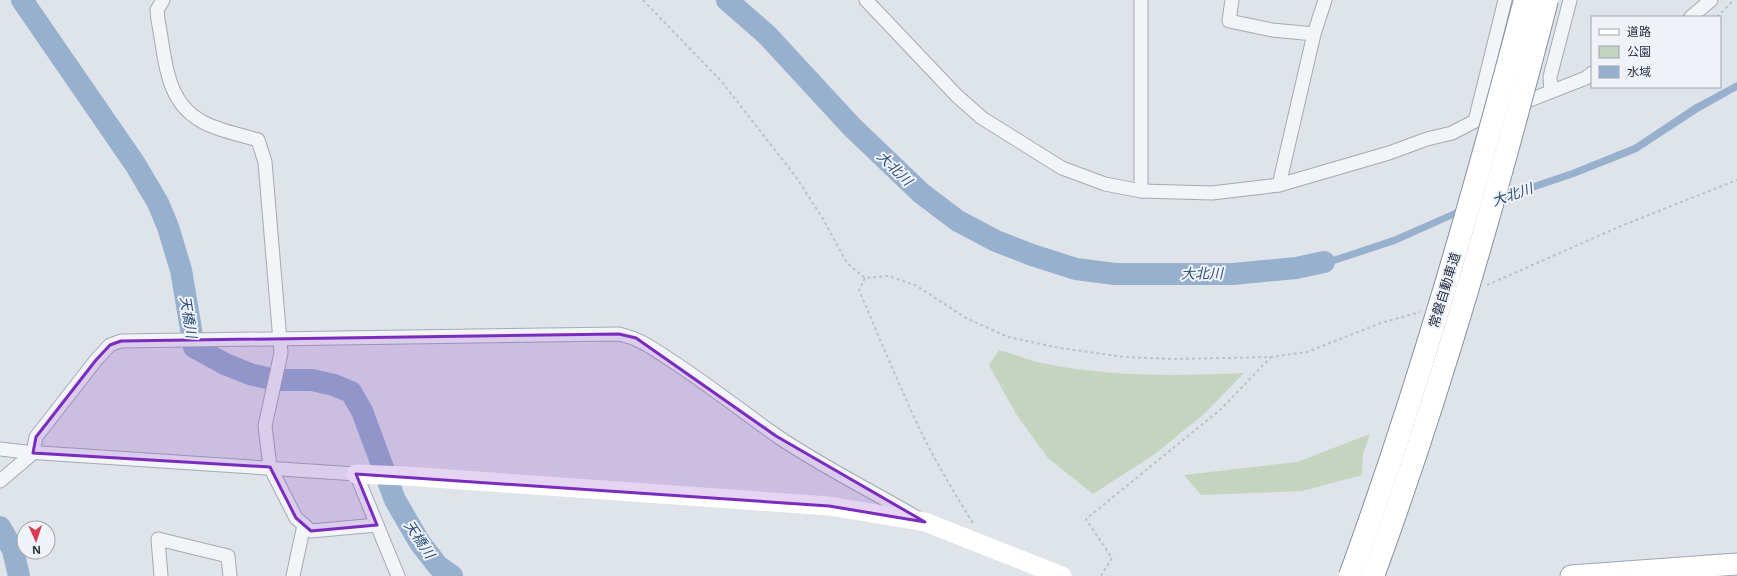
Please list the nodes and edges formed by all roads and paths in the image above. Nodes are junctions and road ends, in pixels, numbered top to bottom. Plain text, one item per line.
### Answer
1 (163, 0) edge
2 (643, 0) edge
3 (866, 0) edge
4 (1141, 0) edge
5 (1232, 0) edge
6 (1325, 0) edge
7 (1505, 0) edge
8 (1525, 0) edge
9 (1547, 0) edge
10 (1570, 0) edge
11 (1711, 0) edge
12 (1734, 0) edge
13 (1693, 16) edge
14 (1718, 16) edge
15 (1314, 34) junction
16 (1591, 74) edge
17 (1551, 91) junction
18 (1475, 121) junction
19 (1737, 180) edge
20 (1279, 185) junction
21 (1141, 191) junction
22 (865, 278) junction
23 (1484, 286) dead end
24 (1422, 311) dead end
25 (281, 338) junction
26 (1271, 357) junction
27 (0, 449) edge
28 (33, 452) junction
29 (270, 468) junction
30 (356, 474) junction
31 (0, 481) edge
32 (925, 522) junction
33 (304, 525) junction
34 (377, 525) junction
35 (987, 546) junction
36 (1737, 564) edge
37 (161, 576) edge
38 (230, 576) edge
39 (293, 576) edge
40 (398, 576) edge
41 (1062, 576) edge
42 (1101, 576) edge
43 (1350, 576) edge
44 (1373, 576) edge
45 (1571, 576) edge

1 - 25 street
2 - 22 path
3 - 21 street
4 - 21 street
5 - 15 street
6 - 15 street
7 - 18 street
8 - 43 highway, 常磐自動車道, bridge
9 - 44 highway, 常磐自動車道, bridge
10 - 17 street
11 - 13 street
12 - 14 path
15 - 20 street
16 - 17 street
17 - 18 street
18 - 20 street
19 - 23 path
20 - 21 street
22 - 26 path
22 - 35 path
24 - 26 path
25 - 28 street
25 - 29 street
25 - 32 street
26 - 42 path
27 - 28 street
28 - 29 street
28 - 31 street
29 - 30 street
29 - 33 street
30 - 32 street
30 - 34 street
32 - 35 street
33 - 34 street
33 - 39 street
34 - 40 street
35 - 41 street
36 - 45 main road
37 - 38 street

